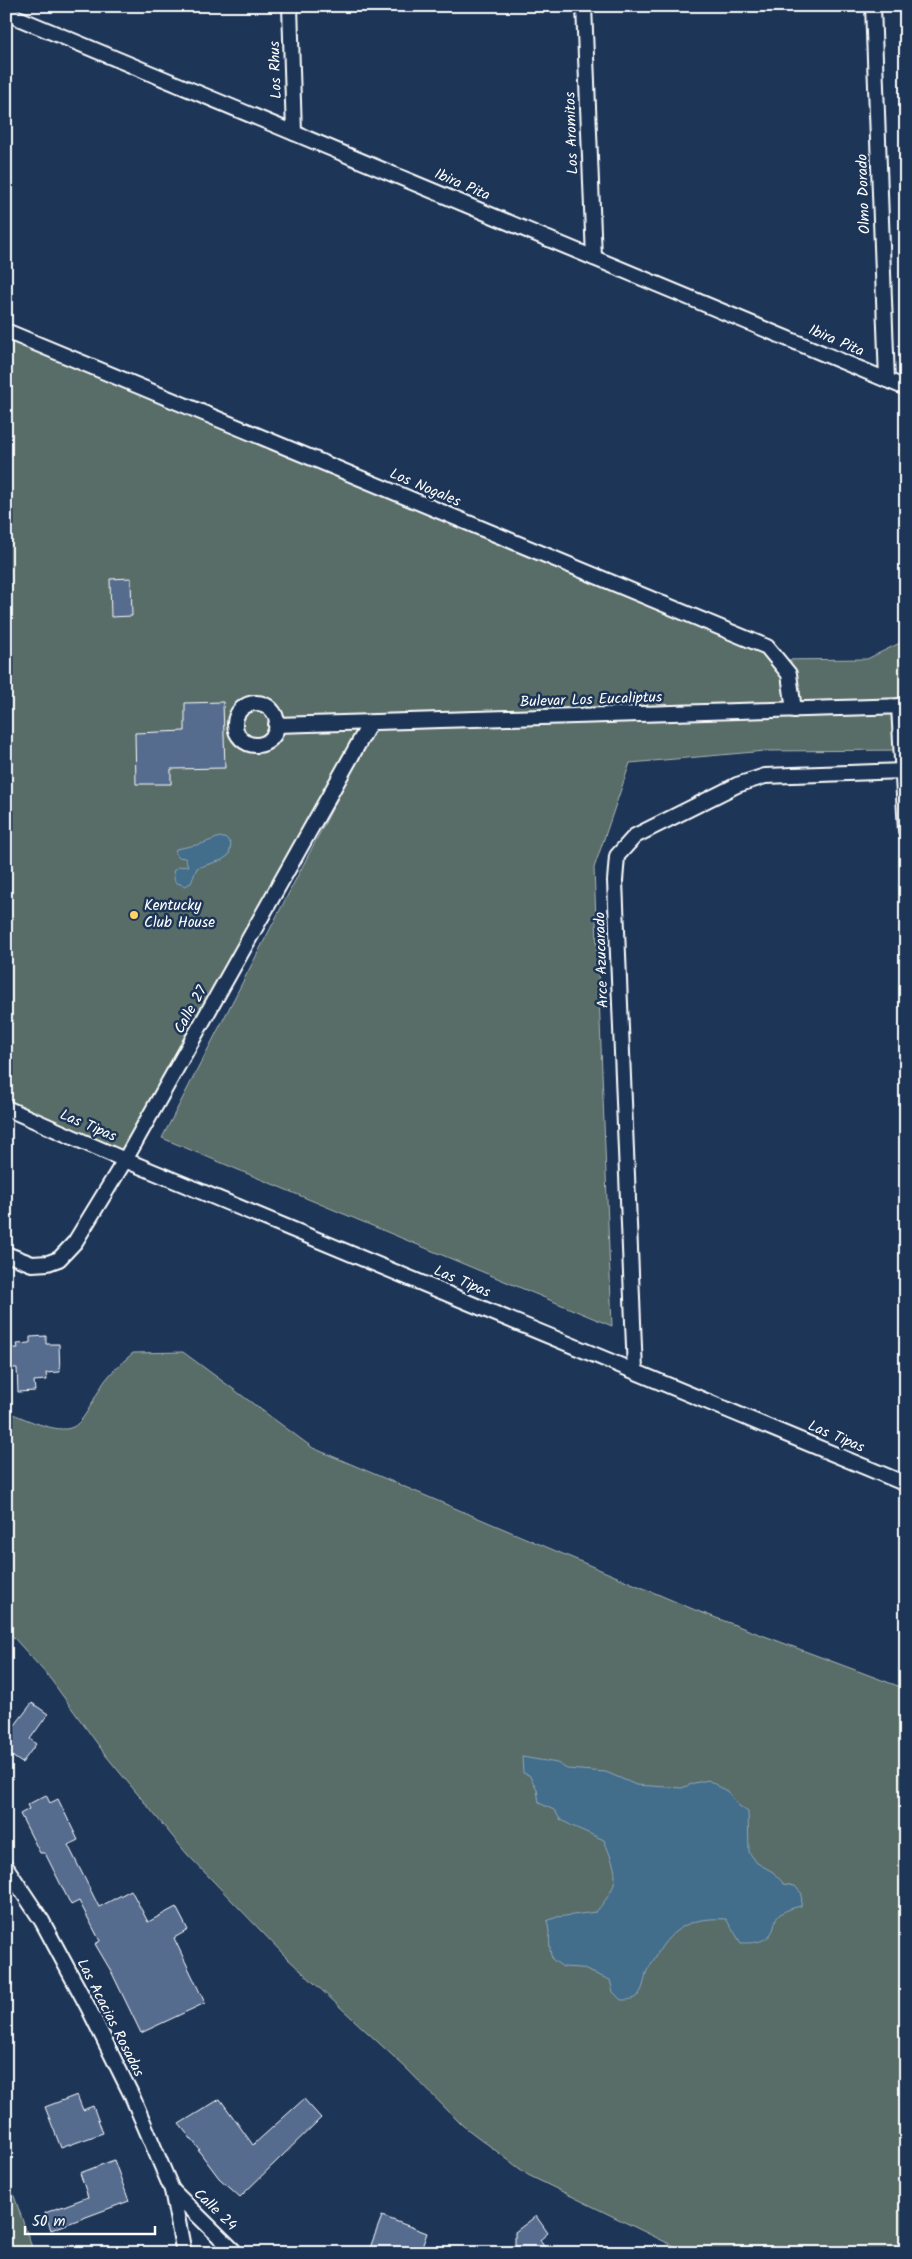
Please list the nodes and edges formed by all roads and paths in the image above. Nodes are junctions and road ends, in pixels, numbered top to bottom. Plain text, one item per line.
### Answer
1 (290, 6) edge
2 (584, 6) edge
3 (873, 6) edge
4 (8, 11) edge
5 (294, 133) junction
6 (594, 258) junction
7 (6, 331) edge
8 (887, 380) junction
9 (906, 388) edge
10 (902, 706) edge
11 (794, 710) junction
12 (370, 723) junction
13 (276, 726) dead end
14 (904, 771) junction
15 (906, 831) edge
16 (6, 1108) edge
17 (126, 1160) junction
18 (6, 1254) edge
19 (635, 1371) junction
20 (906, 1484) edge
21 (6, 1867) edge
22 (172, 2190) junction
23 (184, 2253) edge
24 (236, 2253) edge

1 - 5 street, Los Rhus
2 - 6 street, Los Aromitos
3 - 8 street, Olmo Dorado
4 - 5 street, Ibira Pita
5 - 6 street, Ibira Pita
6 - 8 street, Ibira Pita
7 - 11 street, Los Nogales
8 - 9 street, Ibira Pita
10 - 11 street, Bulevar Los Eucaliptus
10 - 14 street
11 - 12 street, Bulevar Los Eucaliptus
12 - 13 street, Bulevar Los Eucaliptus
12 - 17 street, Calle 27
14 - 15 street
14 - 19 street, Arce Azucarado
16 - 17 street, Las Tipas
17 - 18 street, Calle 27
17 - 19 street, Las Tipas
19 - 20 street, Las Tipas
21 - 22 street, Las Acacias Rosadas
22 - 23 street
22 - 24 street, Calle 24

